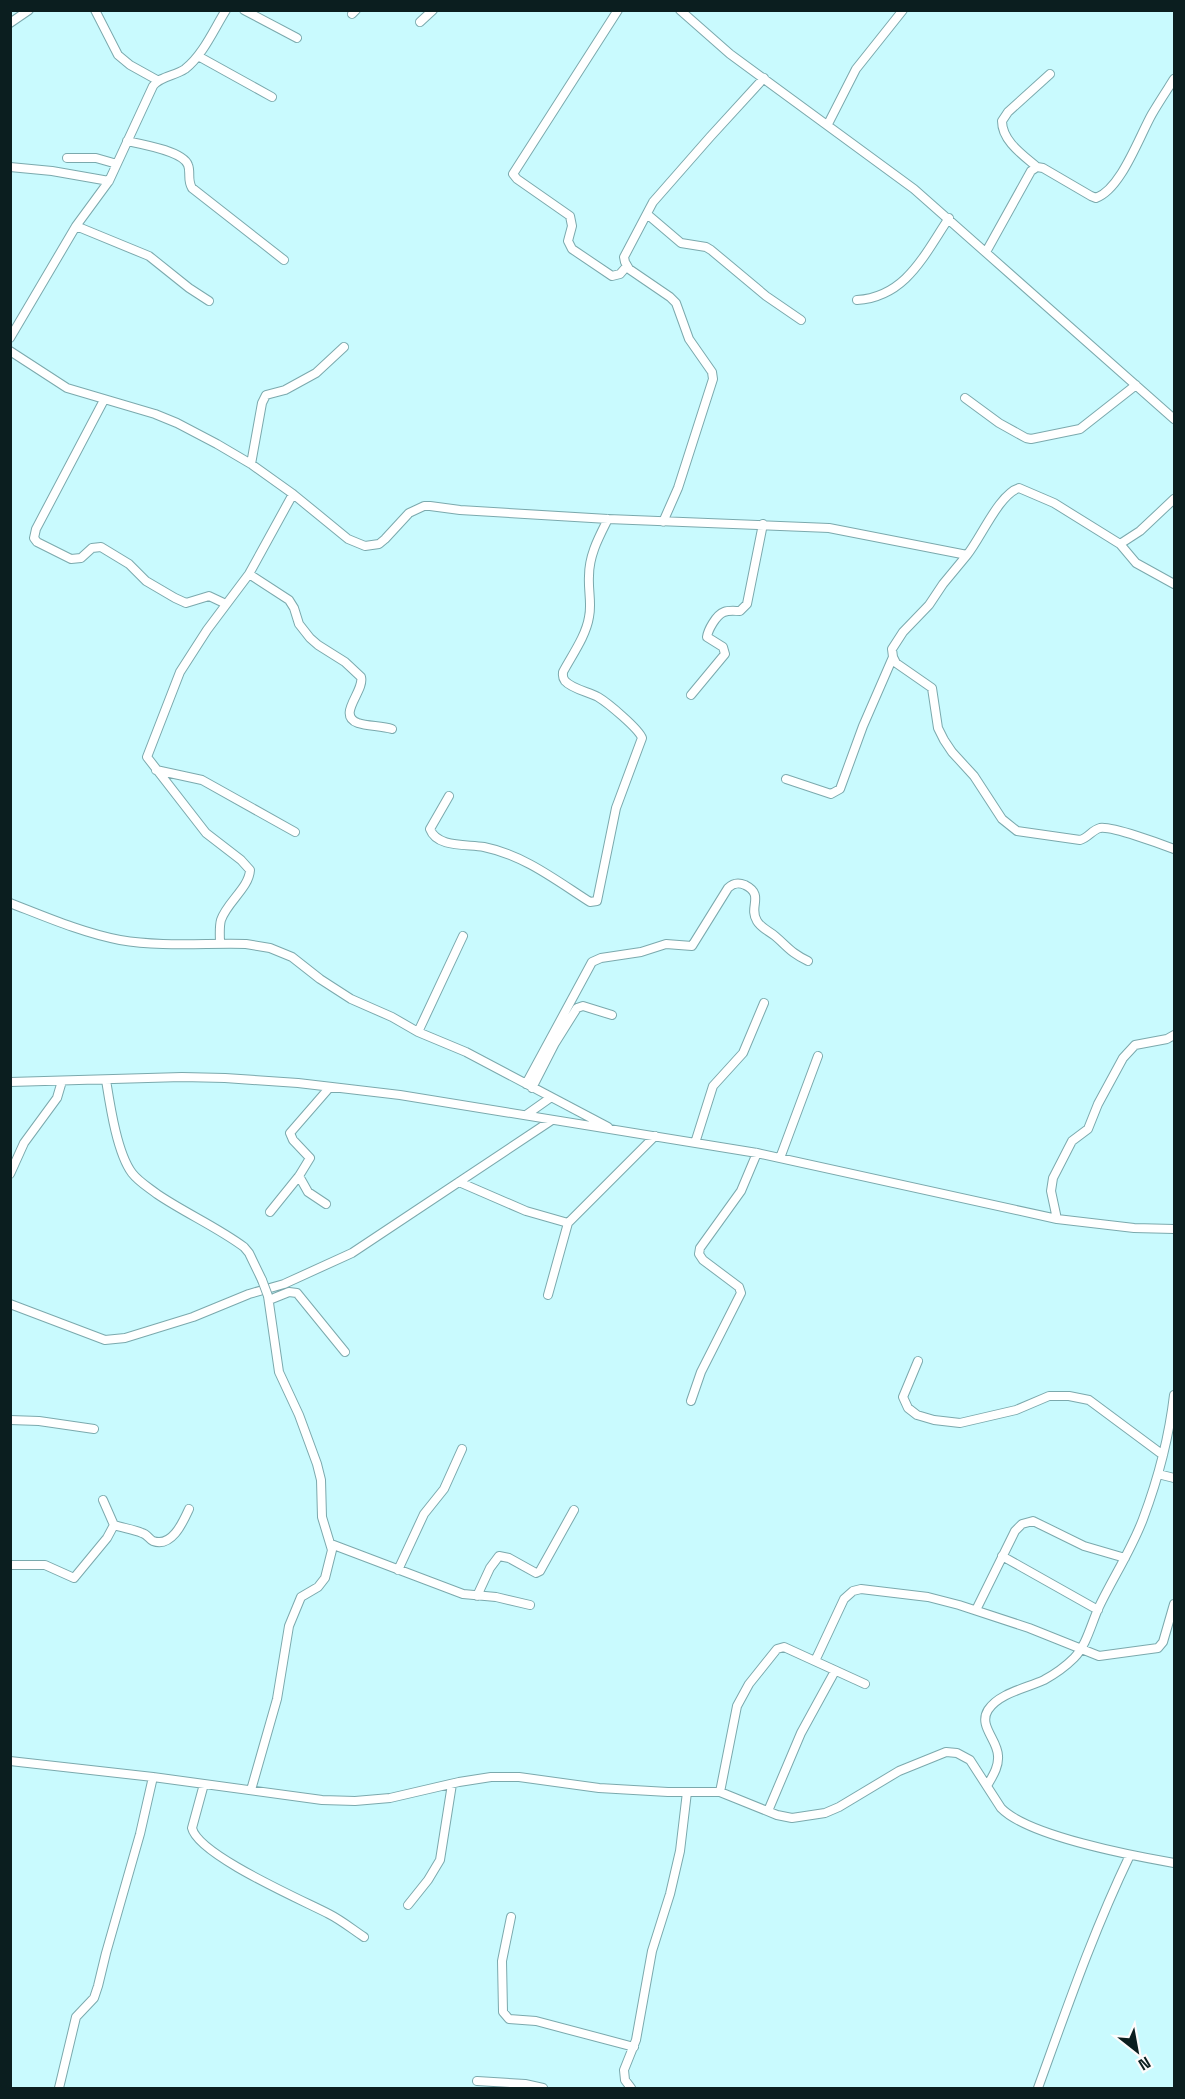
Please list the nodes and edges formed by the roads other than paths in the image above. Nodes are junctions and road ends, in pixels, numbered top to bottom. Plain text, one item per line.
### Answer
1 (29, 10) edge
2 (95, 10) edge
3 (226, 10) edge
4 (244, 10) edge
5 (433, 10) edge
6 (618, 10) edge
7 (903, 10) edge
8 (682, 11) edge
9 (420, 22) dead end
10 (10, 23) edge
11 (297, 38) dead end
12 (198, 56) junction
13 (1050, 74) dead end
14 (764, 78) junction
15 (1174, 79) edge
16 (157, 80) junction
17 (272, 97) dead end
18 (828, 124) junction
19 (127, 141) junction
20 (67, 158) dead end
21 (117, 164) junction
22 (10, 167) edge
23 (1037, 167) junction
24 (109, 181) junction
25 (646, 214) junction
26 (949, 218) junction
27 (76, 226) junction
28 (986, 252) junction
29 (284, 260) dead end
30 (627, 266) junction
31 (857, 300) dead end
32 (209, 301) dead end
33 (801, 320) dead end
34 (10, 338) edge
35 (344, 347) dead end
36 (10, 351) edge
37 (1136, 385) junction
38 (965, 398) dead end
39 (104, 400) junction
40 (1174, 419) edge
41 (251, 464) junction
42 (293, 494) junction
43 (1174, 499) edge
44 (608, 519) junction
45 (663, 522) junction
46 (763, 524) junction
47 (1120, 544) junction
48 (967, 555) junction
49 (249, 574) junction
50 (1174, 584) edge
51 (226, 604) junction
52 (893, 657) junction
53 (691, 695) dead end
54 (392, 729) dead end
55 (156, 770) junction
56 (786, 779) dead end
57 (449, 796) dead end
58 (295, 832) dead end
59 (1174, 849) edge
60 (10, 903) edge
61 (463, 936) dead end
62 (220, 944) junction
63 (808, 961) dead end
64 (764, 1003) dead end
65 (612, 1015) dead end
66 (418, 1032) junction
67 (1174, 1035) edge
68 (818, 1056) dead end
69 (106, 1080) junction
70 (62, 1081) junction
71 (10, 1082) edge
72 (529, 1086) junction
73 (330, 1087) junction
74 (550, 1098) junction
75 (526, 1115) junction
76 (552, 1120) junction
77 (617, 1131) junction
78 (655, 1136) junction
79 (695, 1143) junction
80 (757, 1153) junction
81 (780, 1158) junction
82 (10, 1174) edge
83 (299, 1176) junction
84 (459, 1182) junction
85 (326, 1204) dead end
86 (270, 1212) dead end
87 (1057, 1219) junction
88 (568, 1223) junction
89 (1174, 1229) edge
90 (548, 1295) dead end
91 (268, 1298) junction
92 (10, 1304) edge
93 (345, 1352) dead end
94 (918, 1361) dead end
95 (1174, 1395) edge
96 (691, 1401) dead end
97 (10, 1420) edge
98 (94, 1429) dead end
99 (462, 1449) dead end
100 (1163, 1455) junction
101 (1158, 1474) junction
102 (1174, 1478) edge
103 (103, 1500) dead end
104 (189, 1509) dead end
105 (574, 1510) dead end
106 (114, 1525) junction
107 (331, 1544) junction
108 (1002, 1556) junction
109 (1125, 1558) junction
110 (10, 1565) edge
111 (398, 1570) junction
112 (477, 1596) junction
113 (1174, 1604) edge
114 (530, 1605) dead end
115 (976, 1610) junction
116 (1098, 1610) junction
117 (1081, 1649) junction
118 (816, 1662) junction
119 (836, 1671) junction
120 (865, 1684) dead end
121 (10, 1761) edge
122 (153, 1778) junction
123 (204, 1784) junction
124 (452, 1784) junction
125 (987, 1786) junction
126 (251, 1790) junction
127 (687, 1792) junction
128 (720, 1792) junction
129 (768, 1811) junction
130 (1130, 1855) junction
131 (1174, 1863) edge
132 (408, 1905) dead end
133 (512, 1917) dead end
134 (364, 1937) dead end
135 (634, 2047) junction
136 (477, 2081) dead end
137 (59, 2088) edge
138 (543, 2088) edge
139 (631, 2088) edge
140 (1038, 2088) edge

1 - 10 street
2 - 16 street
3 - 12 street
4 - 11 street
5 - 9 street
6 - 30 street
7 - 18 street
8 - 14 street
12 - 16 street
12 - 17 street
13 - 23 street
14 - 18 street
14 - 25 street
15 - 23 street
16 - 19 street
18 - 26 street
19 - 21 street
19 - 29 street
20 - 21 street
21 - 24 street
22 - 24 street
23 - 28 street
24 - 27 street
25 - 30 street
25 - 33 street
26 - 28 street
26 - 31 street
27 - 32 street
27 - 34 street
28 - 37 street
30 - 45 street
35 - 41 street
36 - 39 street
37 - 38 street
37 - 40 street
39 - 41 street
39 - 51 street
41 - 42 street
42 - 44 street
42 - 49 street
43 - 47 street
44 - 45 street
44 - 57 street
45 - 46 street
46 - 48 street
46 - 53 street
47 - 48 street
47 - 50 street
48 - 52 street
49 - 51 street
49 - 54 street
51 - 55 street
52 - 56 street
52 - 59 street
55 - 58 street
55 - 62 street
60 - 62 street
61 - 66 street
62 - 66 street
63 - 72 street
64 - 79 street
65 - 72 street
66 - 72 street
67 - 87 street
68 - 81 street
69 - 70 street
69 - 73 street
69 - 91 street, bridge
70 - 71 street
70 - 82 street
72 - 74 street
73 - 75 street
73 - 83 street
74 - 75 street
74 - 77 street
75 - 76 street
76 - 77 street
76 - 84 street
77 - 78 street
78 - 79 street
78 - 88 street
79 - 80 street
80 - 81 street
80 - 96 street
81 - 87 street
83 - 85 street
83 - 86 street
84 - 88 street
84 - 92 street
87 - 89 street
88 - 90 street
91 - 93 street
91 - 107 street
94 - 100 street
95 - 100 street
97 - 98 street
99 - 111 street
100 - 101 street
101 - 102 street
101 - 109 street
103 - 106 street
104 - 106 street
105 - 112 street
106 - 110 street
107 - 111 street
107 - 126 street
108 - 109 street
108 - 115 street
108 - 116 street
109 - 116 street
111 - 112 street
112 - 114 street
113 - 117 street
115 - 117 street
115 - 118 street
116 - 117 street
117 - 125 street
118 - 119 street
118 - 128 street
119 - 120 street
119 - 129 street
121 - 122 street
122 - 123 street
122 - 137 street
123 - 126 street
123 - 134 street
124 - 126 street
124 - 127 street
124 - 132 street
125 - 129 street
125 - 130 street
127 - 128 street
127 - 135 street
128 - 129 street
130 - 131 street
130 - 140 street
133 - 135 street
135 - 139 street
136 - 138 street

